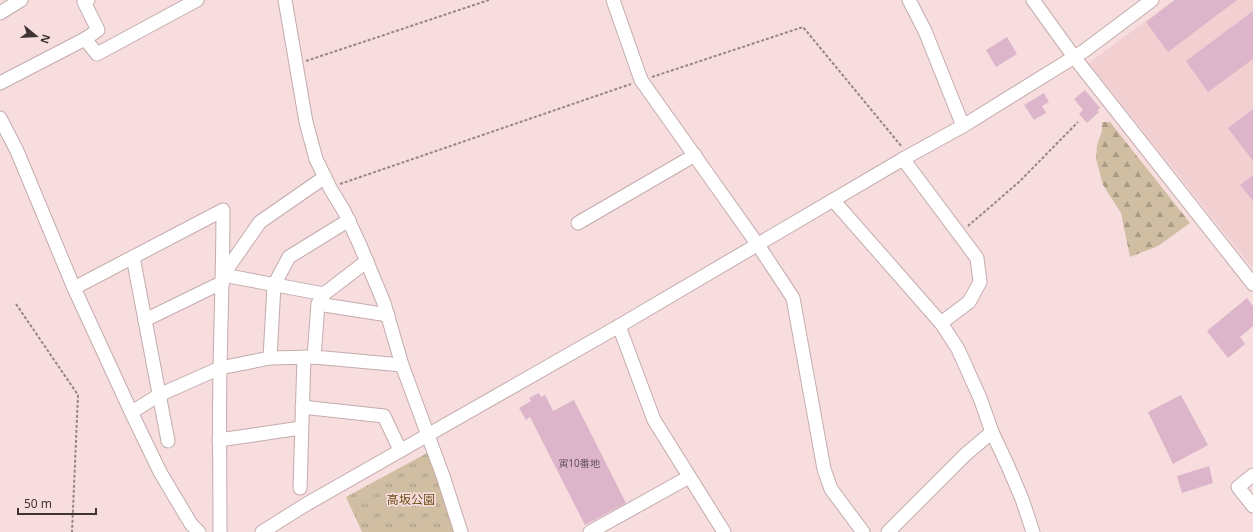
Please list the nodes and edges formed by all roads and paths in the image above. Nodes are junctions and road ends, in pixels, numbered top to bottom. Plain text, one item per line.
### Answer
1 (21, 0) edge
2 (88, 0) edge
3 (197, 0) edge
4 (285, 0) edge
5 (489, 0) edge
6 (613, 0) edge
7 (909, 0) edge
8 (1033, 0) edge
9 (1152, 0) edge
10 (0, 13) edge
11 (85, 39) junction
12 (1074, 57) junction
13 (296, 65) junction
14 (642, 80) junction
15 (0, 83) edge
16 (0, 118) edge
17 (1078, 122) dead end
18 (963, 126) junction
19 (695, 155) junction
20 (906, 157) junction
21 (327, 182) junction
22 (833, 200) junction
23 (349, 220) junction
24 (578, 223) dead end
25 (959, 234) junction
26 (758, 245) junction
27 (133, 257) junction
28 (367, 261) junction
29 (223, 278) junction
30 (274, 284) junction
31 (1253, 284) edge
32 (74, 288) junction
33 (321, 299) junction
34 (16, 304) dead end
35 (388, 315) junction
36 (145, 320) junction
37 (942, 322) junction
38 (619, 326) junction
39 (309, 357) junction
40 (270, 358) junction
41 (402, 365) junction
42 (220, 368) junction
43 (159, 395) junction
44 (302, 407) junction
45 (132, 412) junction
46 (301, 428) junction
47 (992, 432) junction
48 (428, 435) junction
49 (219, 440) junction
50 (168, 441) dead end
51 (400, 450) junction
52 (1253, 475) edge
53 (689, 477) junction
54 (300, 488) dead end
55 (1253, 506) edge
56 (72, 532) edge
57 (199, 532) edge
58 (220, 532) edge
59 (262, 532) edge
60 (461, 532) edge
61 (590, 532) edge
62 (724, 532) edge
63 (862, 532) edge
64 (888, 532) edge
65 (1033, 532) edge

1 - 10 street
2 - 11 street
3 - 11 street
4 - 13 street
5 - 13 path
6 - 14 street
7 - 18 street
8 - 12 street
9 - 12 street
11 - 15 street
12 - 18 street
12 - 31 street
13 - 21 street
14 - 19 street
14 - 20 path
14 - 21 path
16 - 32 street
17 - 25 path
18 - 20 street
19 - 24 street
19 - 26 street
20 - 22 street
20 - 25 street
21 - 23 street
21 - 29 street
22 - 26 street
22 - 37 street
23 - 28 street
23 - 30 street
25 - 37 street
26 - 38 street
26 - 63 street
27 - 29 street
27 - 32 street
27 - 36 street
28 - 33 street
28 - 35 street
29 - 30 street
29 - 36 street
29 - 42 street
30 - 33 street
30 - 40 street
32 - 45 street
33 - 35 street
33 - 39 street
34 - 56 path
35 - 41 street
36 - 43 street
37 - 47 street
38 - 48 street
38 - 53 street
39 - 40 street
39 - 41 street
39 - 44 street
40 - 42 street
41 - 48 street
42 - 43 street
42 - 49 street
43 - 45 street
43 - 50 street
44 - 46 street
44 - 51 street
45 - 57 street
46 - 49 street
46 - 54 street
47 - 64 street
47 - 65 street
48 - 51 street
48 - 60 street
49 - 58 street
51 - 59 street
52 - 55 street
53 - 61 street
53 - 62 street

